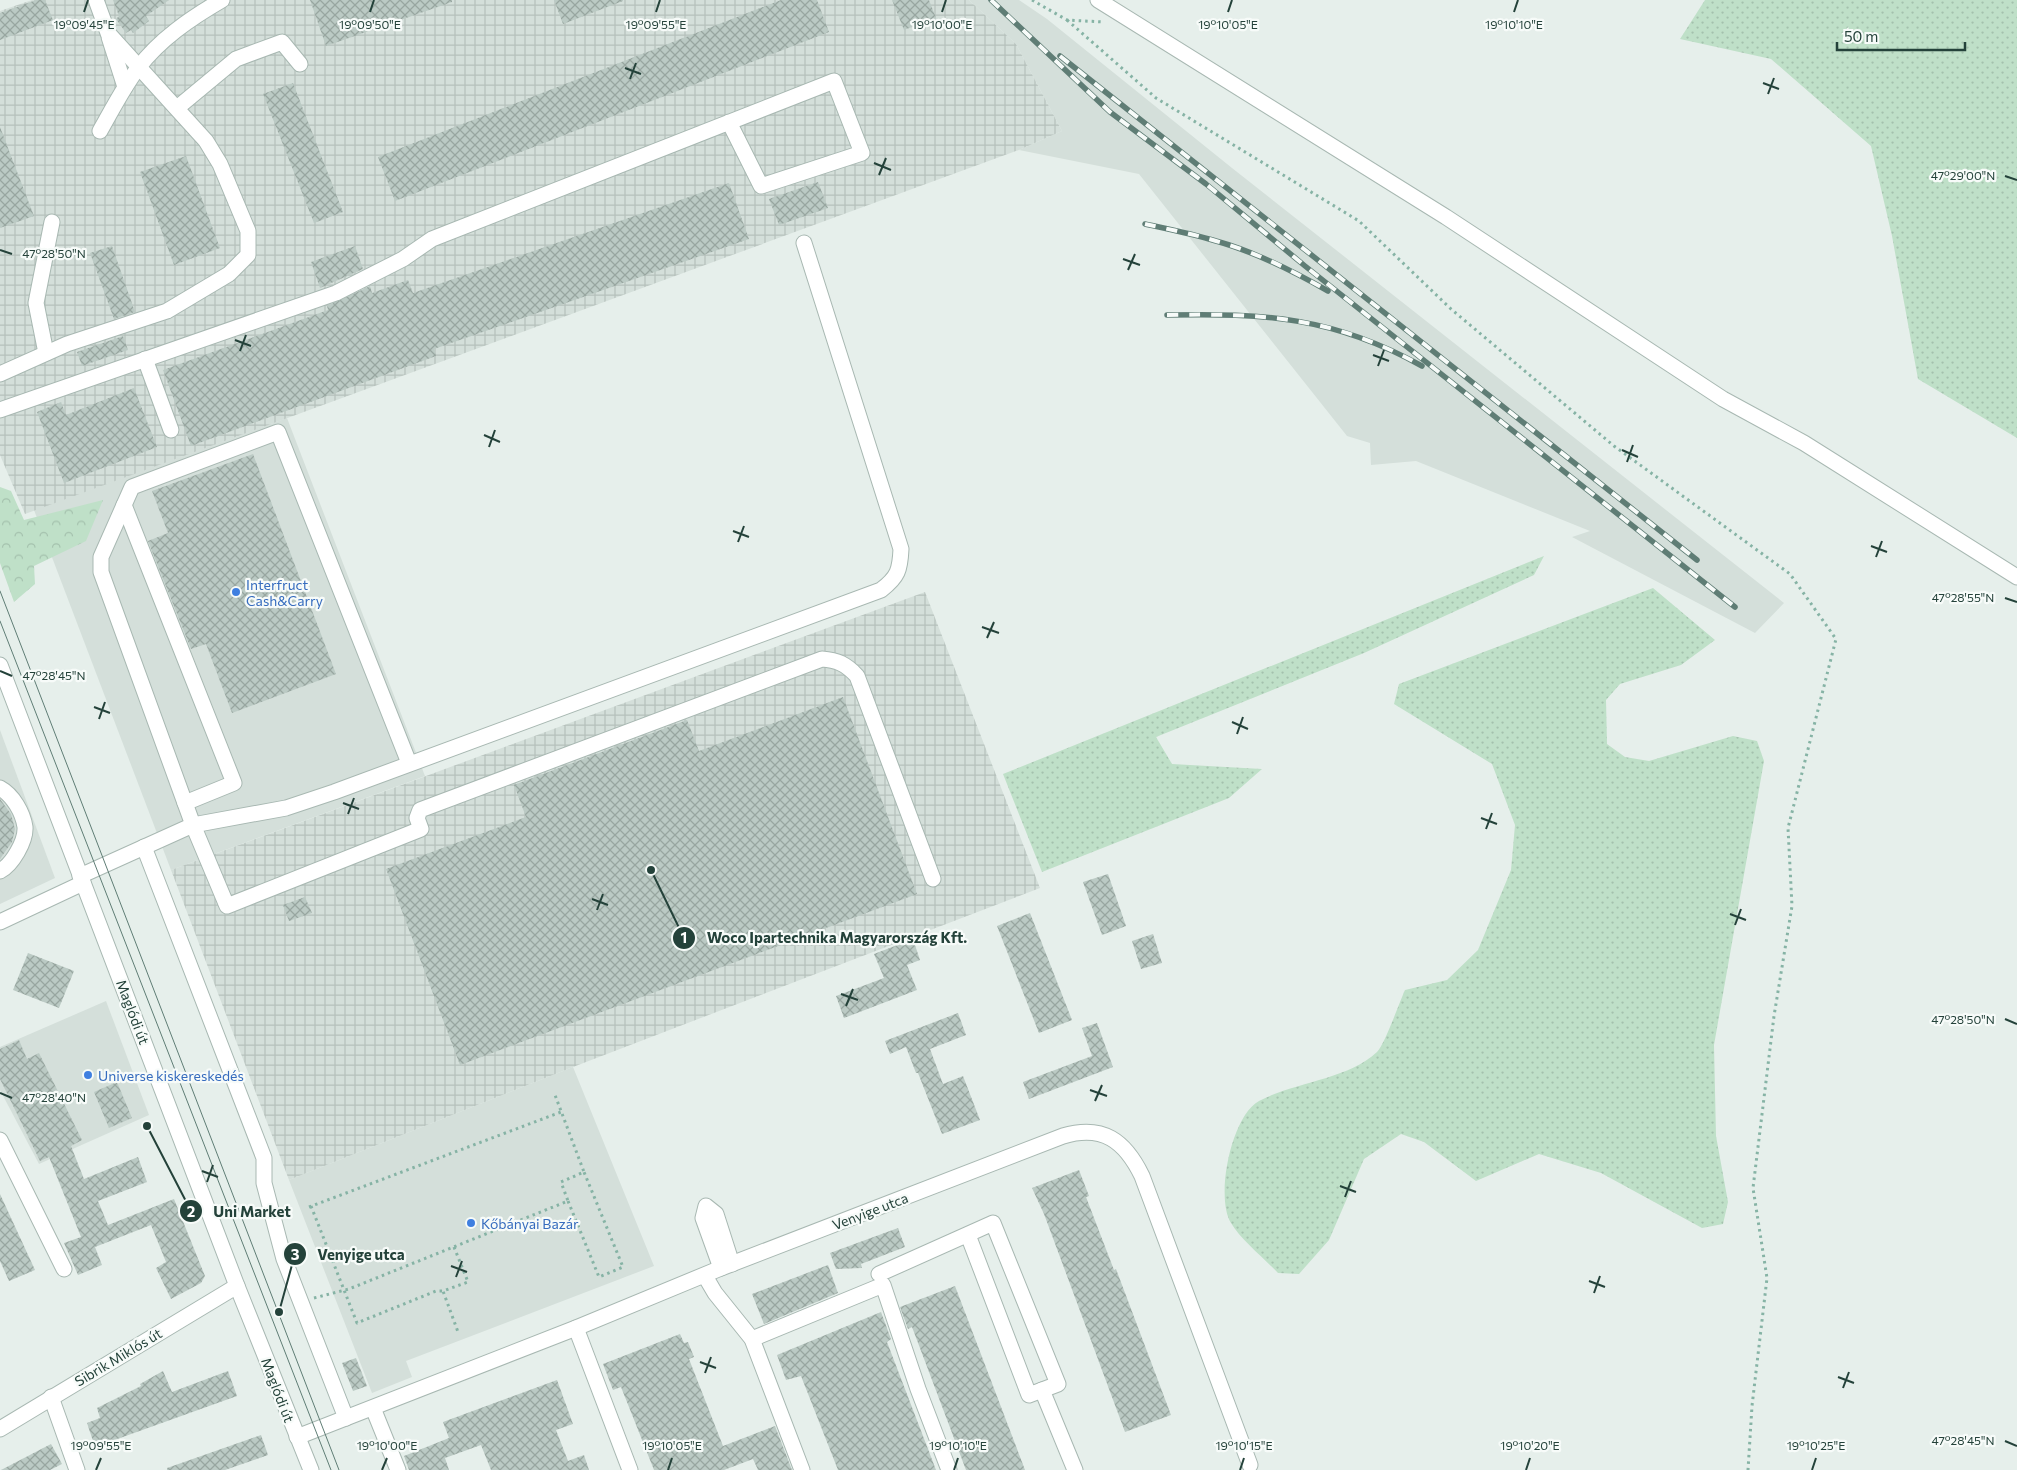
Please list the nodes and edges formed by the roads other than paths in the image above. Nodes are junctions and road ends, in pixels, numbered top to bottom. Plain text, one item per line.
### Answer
1 (96, 0) edge
2 (222, 0) edge
3 (1098, 0) edge
4 (108, 33) junction
5 (300, 64) dead end
6 (139, 67) junction
7 (125, 87) junction
8 (177, 108) junction
9 (730, 122) junction
10 (100, 131) dead end
11 (52, 222) dead end
12 (804, 243) dead end
13 (46, 353) junction
14 (145, 359) junction
15 (2, 368) edge
16 (0, 410) edge
17 (171, 430) dead end
18 (124, 505) junction
19 (2017, 577) edge
20 (0, 665) edge
21 (409, 763) junction
22 (0, 788) edge
23 (185, 803) junction
24 (193, 825) junction
25 (144, 847) junction
26 (0, 871) edge
27 (933, 879) dead end
28 (82, 880) junction
29 (0, 922) edge
30 (0, 1140) edge
31 (968, 1235) junction
32 (64, 1269) dead end
33 (879, 1274) dead end
34 (705, 1276) junction
35 (237, 1286) junction
36 (576, 1328) junction
37 (752, 1339) junction
38 (1042, 1390) junction
39 (51, 1397) junction
40 (374, 1408) junction
41 (346, 1418) junction
42 (0, 1429) edge
43 (297, 1436) junction
44 (1250, 1466) dead end
45 (77, 1470) edge
46 (311, 1470) edge
47 (398, 1470) edge
48 (630, 1470) edge
49 (802, 1470) edge
50 (950, 1470) edge
51 (1075, 1470) edge

1 - 4 street
2 - 6 street
3 - 19 street
4 - 6 street
4 - 7 street
5 - 8 street
6 - 7 street
6 - 8 street
7 - 10 street
8 - 13 street
9 - 9 street
9 - 14 street
11 - 13 street
12 - 21 street
13 - 15 street
14 - 16 street
14 - 17 street
18 - 21 street
18 - 23 street
18 - 23 street
20 - 28 street, Maglódi út
21 - 24 street
22 - 26 street
23 - 24 street
24 - 25 street
24 - 27 street
25 - 28 street
25 - 41 street
28 - 29 street
28 - 35 street, Maglódi út
30 - 32 street
31 - 33 street
31 - 38 street
31 - 38 street
34 - 36 street, Venyige utca
34 - 37 street
34 - 44 street, Venyige utca
35 - 39 street, Sibrik Miklós út
35 - 43 street, Maglódi út
36 - 40 street, Venyige utca
36 - 48 street
37 - 49 street
37 - 50 street
38 - 51 street
39 - 42 street, Sibrik Miklós út
39 - 45 street
40 - 41 street, Venyige utca
40 - 47 street
41 - 43 street, Venyige utca
43 - 46 street, Maglódi út

